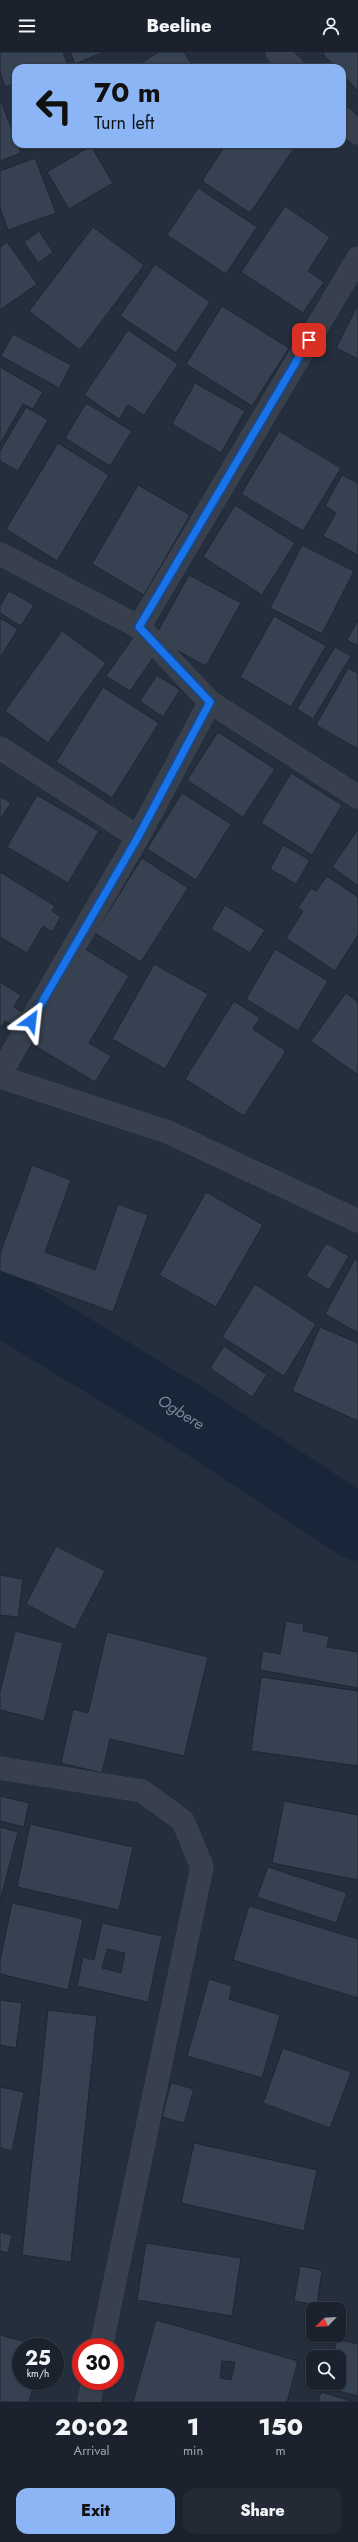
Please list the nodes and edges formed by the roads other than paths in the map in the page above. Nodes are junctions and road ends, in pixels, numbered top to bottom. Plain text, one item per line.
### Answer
1 (277, 52) edge
2 (289, 64) edge
3 (346, 122) edge
4 (358, 133) edge
5 (358, 258) edge
6 (0, 554) edge
7 (139, 627) junction
8 (210, 702) junction
9 (0, 748) edge
10 (358, 797) edge
11 (138, 837) junction
12 (0, 1076) edge
13 (358, 1221) edge
14 (0, 1768) edge
15 (103, 2338) edge
16 (91, 2390) edge
17 (89, 2402) edge

1 - 2 street
3 - 4 street
5 - 7 street
6 - 7 street
7 - 8 street
8 - 10 street
8 - 11 street
9 - 11 street
11 - 12 street
12 - 13 street
14 - 15 street
16 - 17 street

